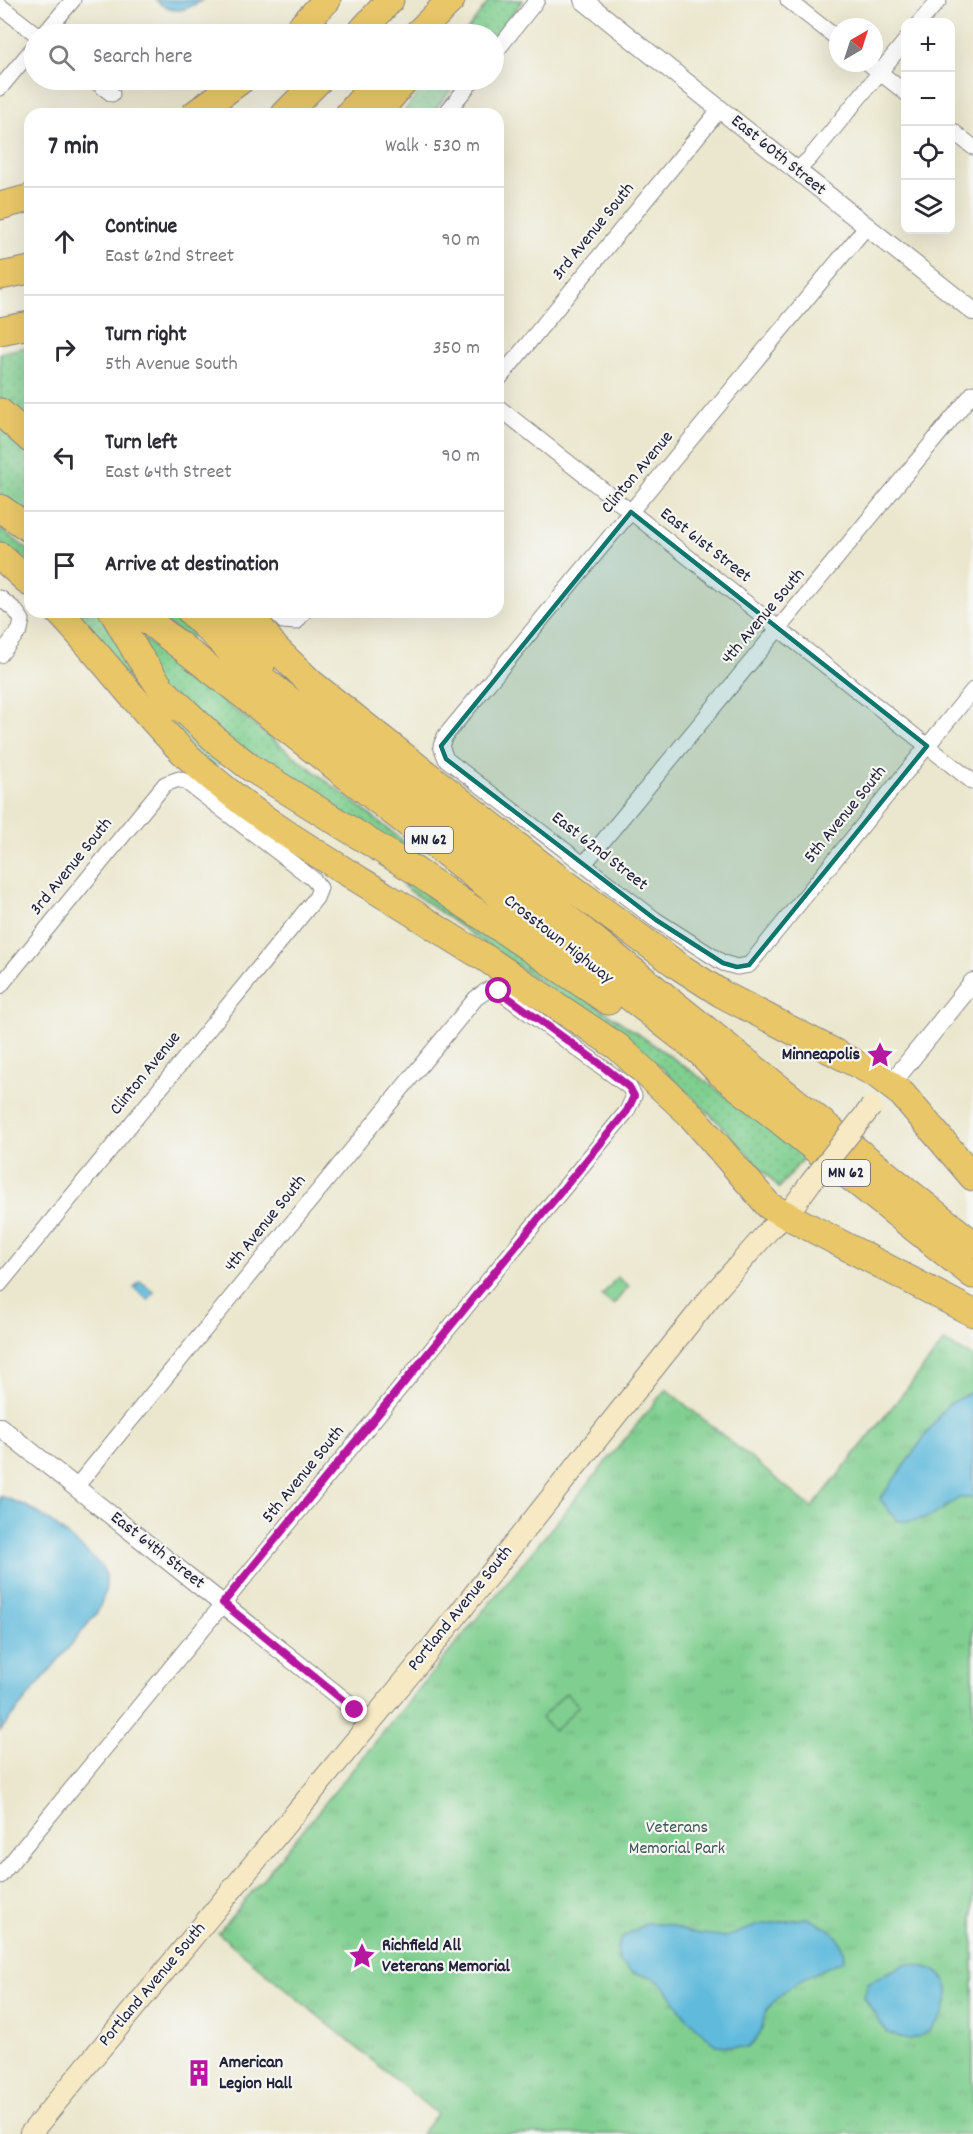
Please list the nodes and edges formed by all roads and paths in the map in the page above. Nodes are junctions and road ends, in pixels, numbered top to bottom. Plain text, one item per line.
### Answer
1 (73, 0) edge
2 (327, 0) edge
3 (390, 0) edge
4 (451, 0) edge
5 (460, 0) edge
6 (537, 0) edge
7 (583, 0) edge
8 (788, 0) edge
9 (939, 0) edge
10 (0, 6) edge
11 (923, 18) edge
12 (53, 24) edge
13 (304, 24) edge
14 (368, 24) edge
15 (427, 24) edge
16 (451, 24) edge
17 (24, 25) edge
18 (829, 32) edge
19 (504, 41) edge
20 (901, 44) edge
21 (24, 58) edge
22 (883, 59) edge
23 (870, 72) edge
24 (880, 72) edge
25 (0, 88) edge
26 (901, 89) edge
27 (107, 90) edge
28 (231, 90) edge
29 (241, 90) edge
30 (309, 90) edge
31 (369, 90) edge
32 (397, 90) edge
33 (465, 90) edge
34 (112, 94) dead end
35 (213, 108) edge
36 (215, 108) edge
37 (291, 108) edge
38 (353, 108) edge
39 (382, 108) edge
40 (450, 108) edge
41 (720, 109) junction
42 (955, 132) edge
43 (973, 147) edge
44 (797, 170) junction
45 (24, 200) edge
46 (0, 206) edge
47 (867, 226) junction
48 (24, 271) edge
49 (0, 276) edge
50 (973, 311) edge
51 (24, 326) edge
52 (0, 332) edge
53 (504, 373) edge
54 (973, 393) edge
55 (0, 412) edge
56 (504, 412) edge
57 (24, 434) edge
58 (0, 508) edge
59 (631, 512) junction
60 (24, 525) edge
61 (0, 556) edge
62 (24, 578) edge
63 (0, 598) edge
64 (64, 618) edge
65 (116, 618) edge
66 (145, 618) edge
67 (197, 618) edge
68 (230, 618) edge
69 (253, 618) edge
70 (280, 618) edge
71 (296, 618) edge
72 (780, 629) junction
73 (0, 656) edge
74 (277, 689) junction
75 (973, 690) edge
76 (165, 692) junction
77 (441, 746) joint
78 (927, 746) junction
79 (973, 782) edge
80 (584, 864) junction
81 (320, 888) joint
82 (484, 957) junction
83 (748, 964) joint
84 (972, 985) edge
85 (0, 986) edge
86 (719, 1072) junction
87 (891, 1084) junction
88 (634, 1096) joint
89 (973, 1178) edge
90 (787, 1215) junction
91 (973, 1244) edge
92 (973, 1275) edge
93 (0, 1284) edge
94 (973, 1313) edge
95 (0, 1427) edge
96 (76, 1487) junction
97 (223, 1603) junction
98 (371, 1722) junction
99 (0, 1876) edge
100 (30, 2134) edge

1 - 12 street
2 - 13 highway
3 - 14 highway
4 - 15 highway
5 - 16 highway
6 - 19 street
7 - 41 street, East 60th Street
8 - 18 street
9 - 11 street
10 - 17 street
20 - 22 street
21 - 25 street
23 - 44 street
24 - 26 street
27 - 34 street
28 - 35 highway
29 - 36 highway
30 - 37 highway
31 - 38 highway
32 - 39 highway
33 - 40 street
41 - 44 street, East 60th Street
41 - 53 street, 3rd Avenue South
42 - 43 street
44 - 47 street, East 60th Street
45 - 46 highway
47 - 50 street, East 60th Street
47 - 59 street, Clinton Avenue
48 - 49 highway
51 - 52 highway
54 - 72 street, 4th Avenue South
55 - 57 highway
56 - 59 street, East 61st Street
58 - 60 highway
59 - 72 street, East 61st Street
59 - 77 street, Clinton Avenue
61 - 62 highway
63 - 73 street
64 - 82 highway
65 - 76 highway
66 - 86 highway, Crosstown Highway / MN 62
67 - 74 highway, Crosstown Highway / MN 62
68 - 74 highway
69 - 87 highway
70 - 71 street
72 - 78 street, East 61st Street
72 - 80 street, 4th Avenue South
74 - 91 highway, Crosstown Highway / MN 62
75 - 78 street, 5th Avenue South
76 - 82 highway
76 - 86 highway
77 - 80 street, East 62nd Street
78 - 79 street, East 61st Street
78 - 83 street, 5th Avenue South
80 - 83 street, East 62nd Street
81 - 85 street, 3rd Avenue South
81 - 93 street, Clinton Avenue
82 - 90 highway
84 - 87 street
86 - 92 highway, Crosstown Highway / MN 62
87 - 89 highway
87 - 90 main road, Portland Avenue South, bridge
88 - 96 street, 4th Avenue South
88 - 97 street, 5th Avenue South
90 - 94 highway
90 - 98 main road, Portland Avenue South
95 - 96 street, East 64th Street
96 - 97 street, East 64th Street
97 - 98 street, East 64th Street
97 - 99 street, 5th Avenue South
98 - 100 main road, Portland Avenue South

